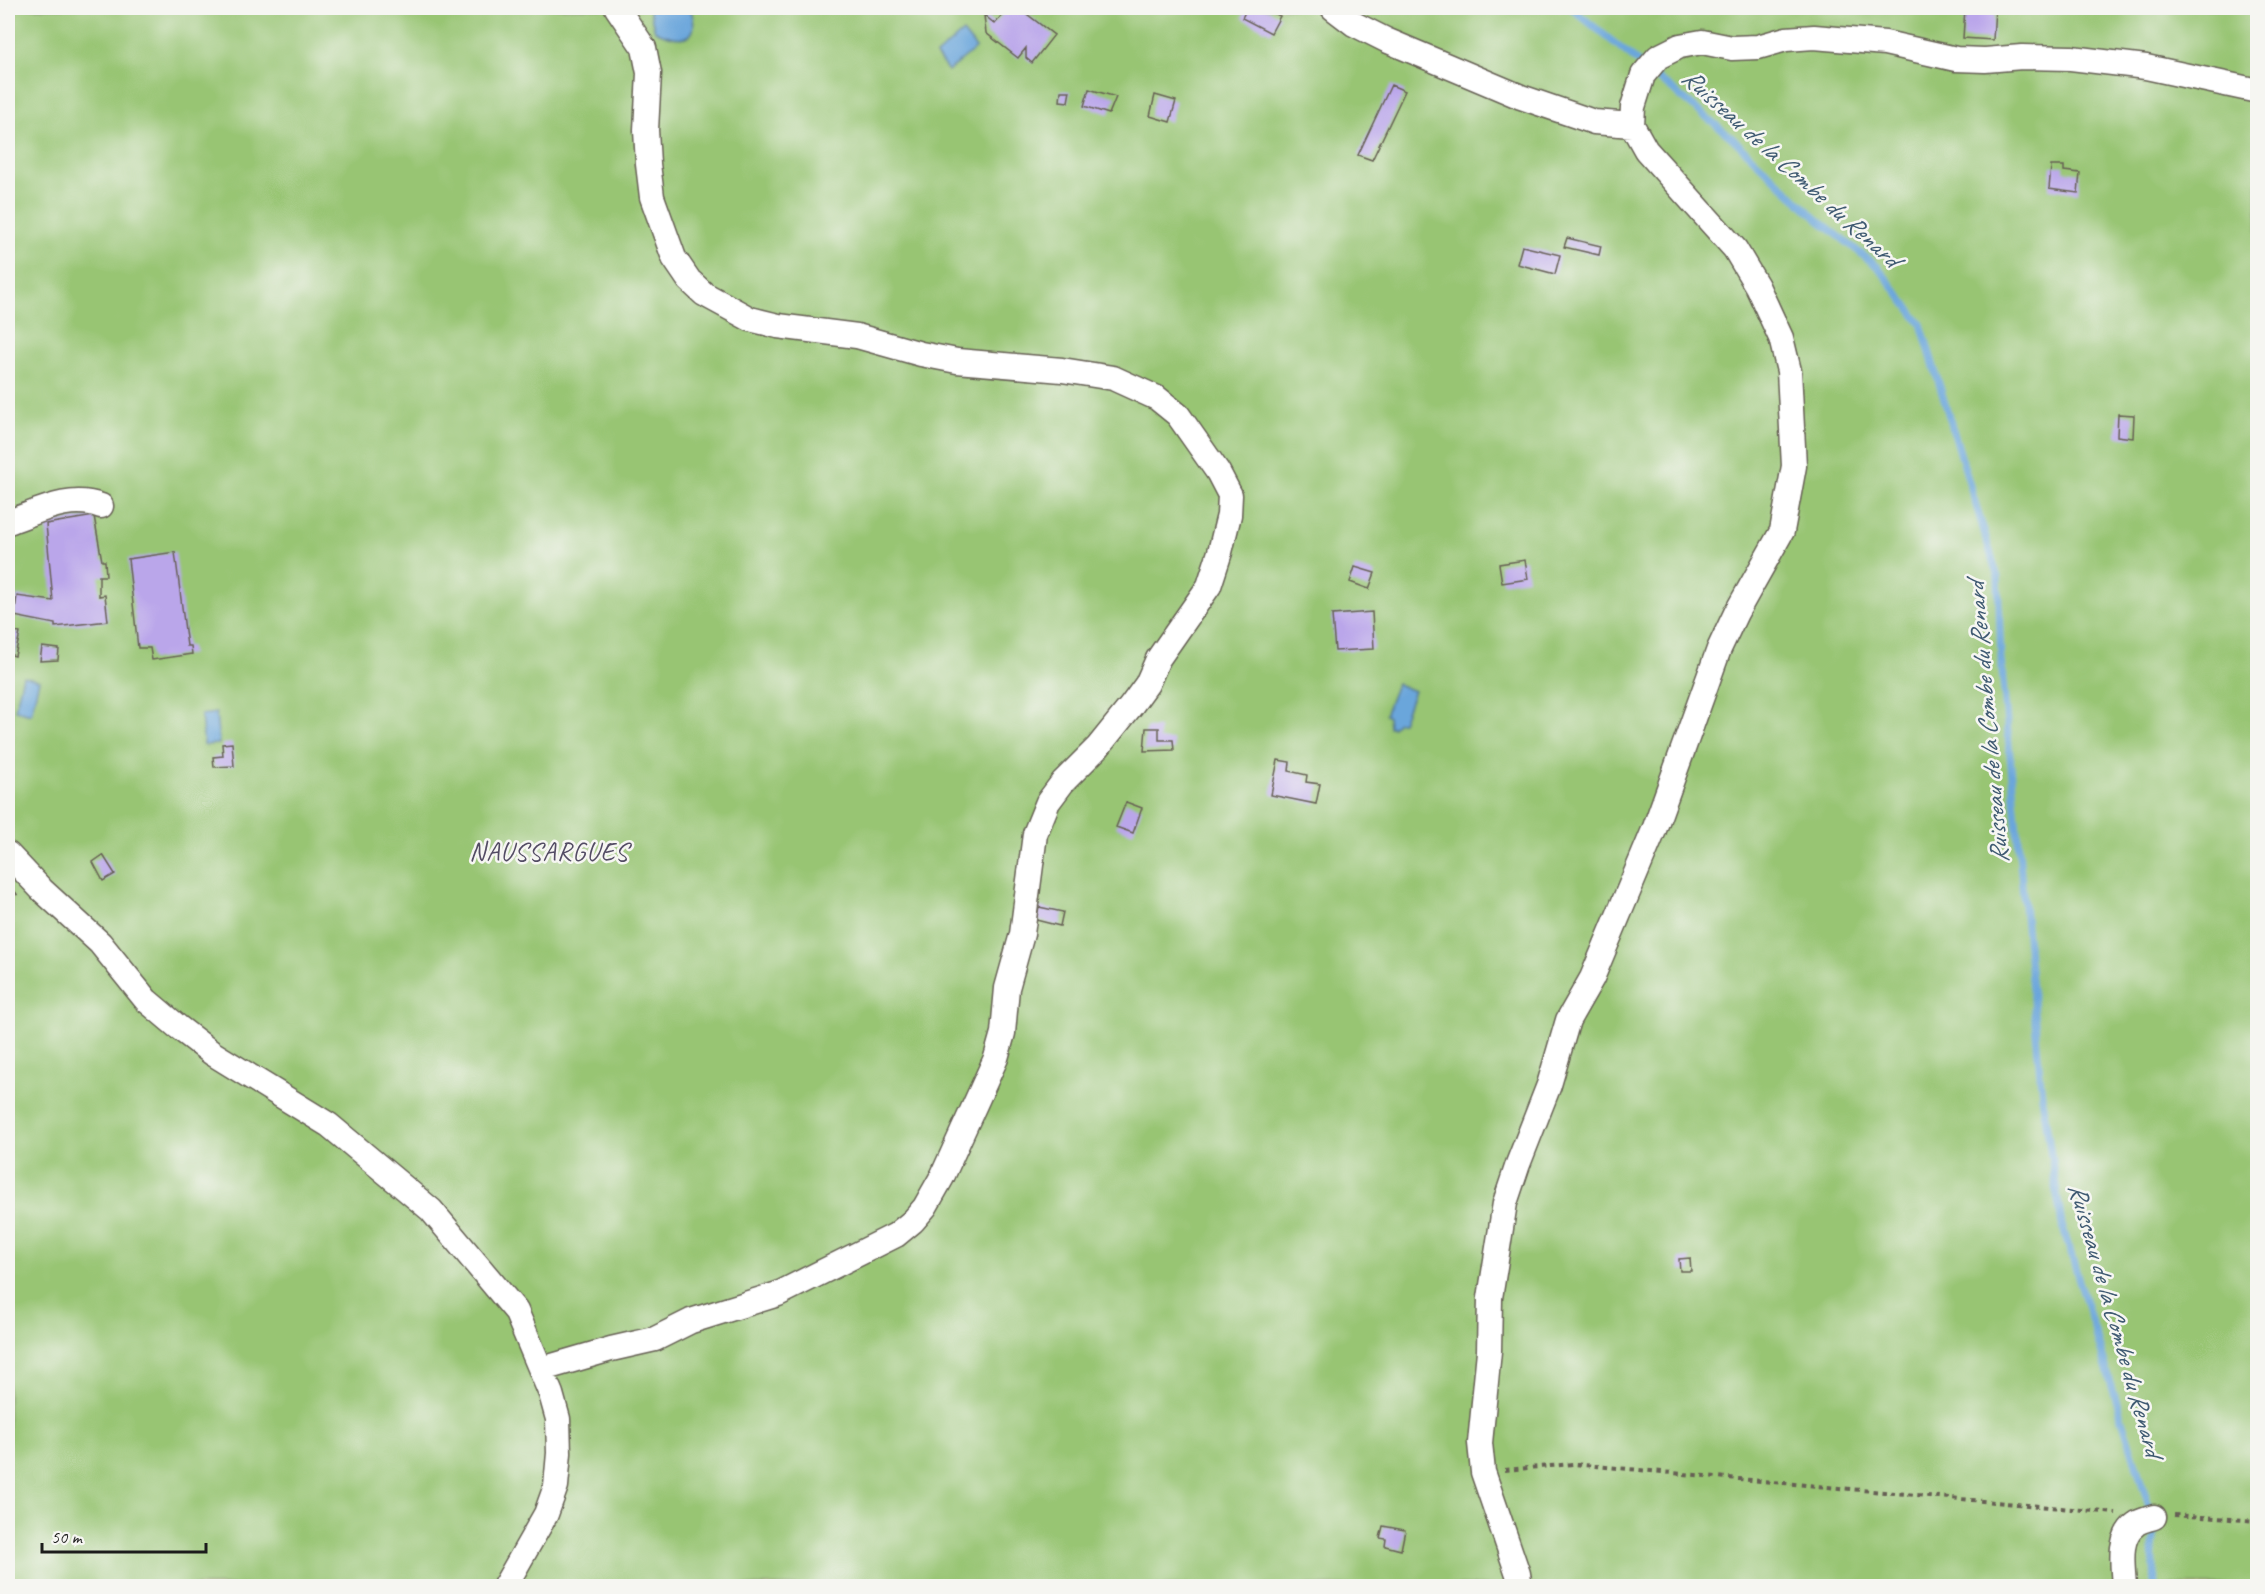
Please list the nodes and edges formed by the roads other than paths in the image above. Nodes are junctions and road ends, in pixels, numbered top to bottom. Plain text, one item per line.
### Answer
1 (617, 8) edge
2 (1333, 8) edge
3 (2258, 92) edge
4 (1632, 125) junction
5 (101, 506) dead end
6 (8, 522) edge
7 (8, 854) edge
8 (542, 1369) junction
9 (2154, 1517) road end
10 (505, 1587) edge
11 (1520, 1587) edge
12 (2124, 1587) edge

1 - 8 street
2 - 4 street
3 - 4 street
4 - 11 street
5 - 6 street
7 - 8 street
8 - 10 street
9 - 12 street

